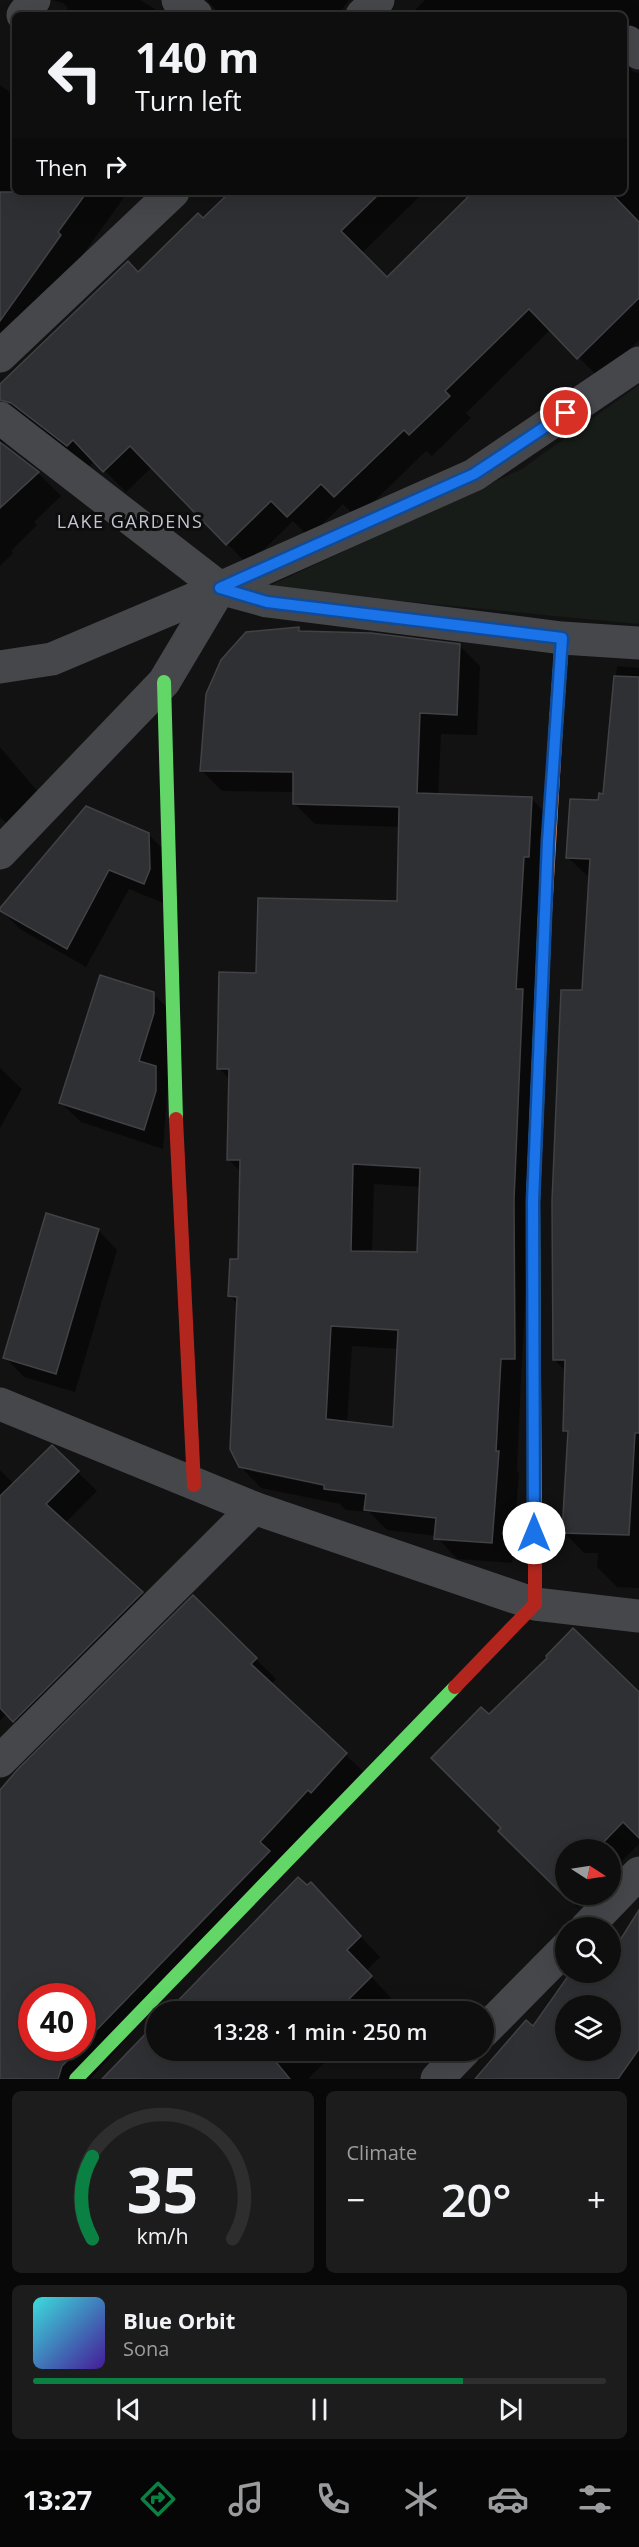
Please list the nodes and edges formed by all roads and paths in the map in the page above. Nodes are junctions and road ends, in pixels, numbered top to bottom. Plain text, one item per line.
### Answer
1 (178, 0) edge
2 (378, 0) edge
3 (192, 12) edge
4 (365, 12) edge
5 (170, 195) edge
6 (0, 356) edge
7 (639, 363) edge
8 (0, 418) edge
9 (220, 588) junction
10 (562, 638) junction
11 (639, 643) edge
12 (0, 667) edge
13 (164, 682) junction
14 (0, 854) edge
15 (0, 1404) edge
16 (194, 1485) junction
17 (254, 1508) junction
18 (535, 1604) junction
19 (639, 1616) edge
20 (0, 1761) edge
21 (639, 1874) edge
22 (597, 1917) edge
23 (555, 1959) edge
24 (494, 2021) edge
25 (454, 2061) edge
26 (76, 2079) edge
27 (436, 2079) edge

1 - 3 street
2 - 4 street
5 - 6 street
7 - 9 street
8 - 9 street
9 - 10 street
9 - 12 street
9 - 13 street
10 - 11 street
10 - 18 street
13 - 14 street
13 - 16 street
15 - 16 street
16 - 17 street
17 - 18 street
17 - 20 street
18 - 19 street
18 - 26 street
21 - 22 street
23 - 24 street
25 - 27 street

